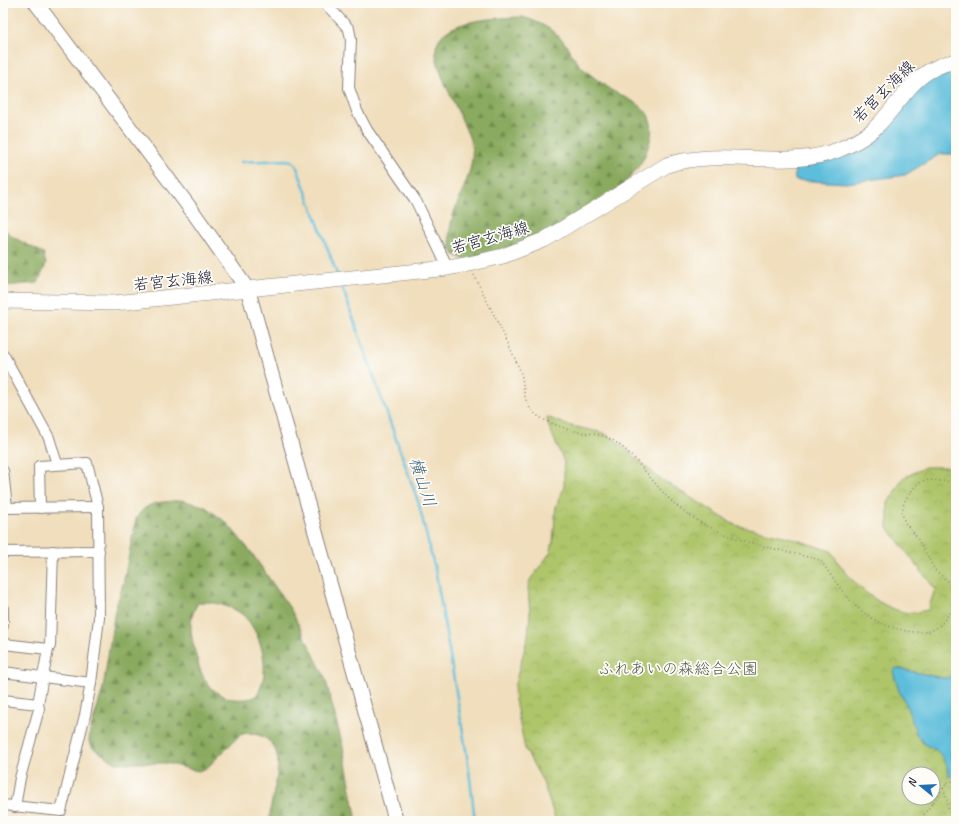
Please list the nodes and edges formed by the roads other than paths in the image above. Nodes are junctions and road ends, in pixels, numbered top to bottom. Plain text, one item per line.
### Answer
1 (36, 3) edge
2 (325, 3) edge
3 (956, 61) edge
4 (448, 268) junction
5 (248, 290) junction
6 (3, 300) edge
7 (3, 354) edge
8 (57, 464) junction
9 (3, 471) edge
10 (98, 507) junction
11 (5, 508) edge
12 (40, 508) junction
13 (53, 551) junction
14 (98, 551) junction
15 (3, 552) edge
16 (3, 608) edge
17 (3, 626) edge
18 (3, 645) edge
19 (48, 649) junction
20 (3, 672) edge
21 (43, 677) junction
22 (91, 683) junction
23 (3, 700) edge
24 (38, 704) junction
25 (3, 805) edge
26 (15, 807) junction
27 (396, 821) edge

1 - 5 street
2 - 4 street
3 - 4 main road, 若宮玄海線
4 - 5 main road, 若宮玄海線
5 - 6 main road, 若宮玄海線
5 - 27 street
7 - 8 street
8 - 10 street
8 - 12 street
9 - 11 street
10 - 12 street
10 - 14 street
11 - 12 street
13 - 14 street
13 - 15 street
13 - 19 street
14 - 22 street
16 - 17 street
18 - 19 street
19 - 21 street
20 - 21 street
21 - 22 street
21 - 24 street
22 - 26 street
23 - 24 street
24 - 26 street
25 - 26 street

